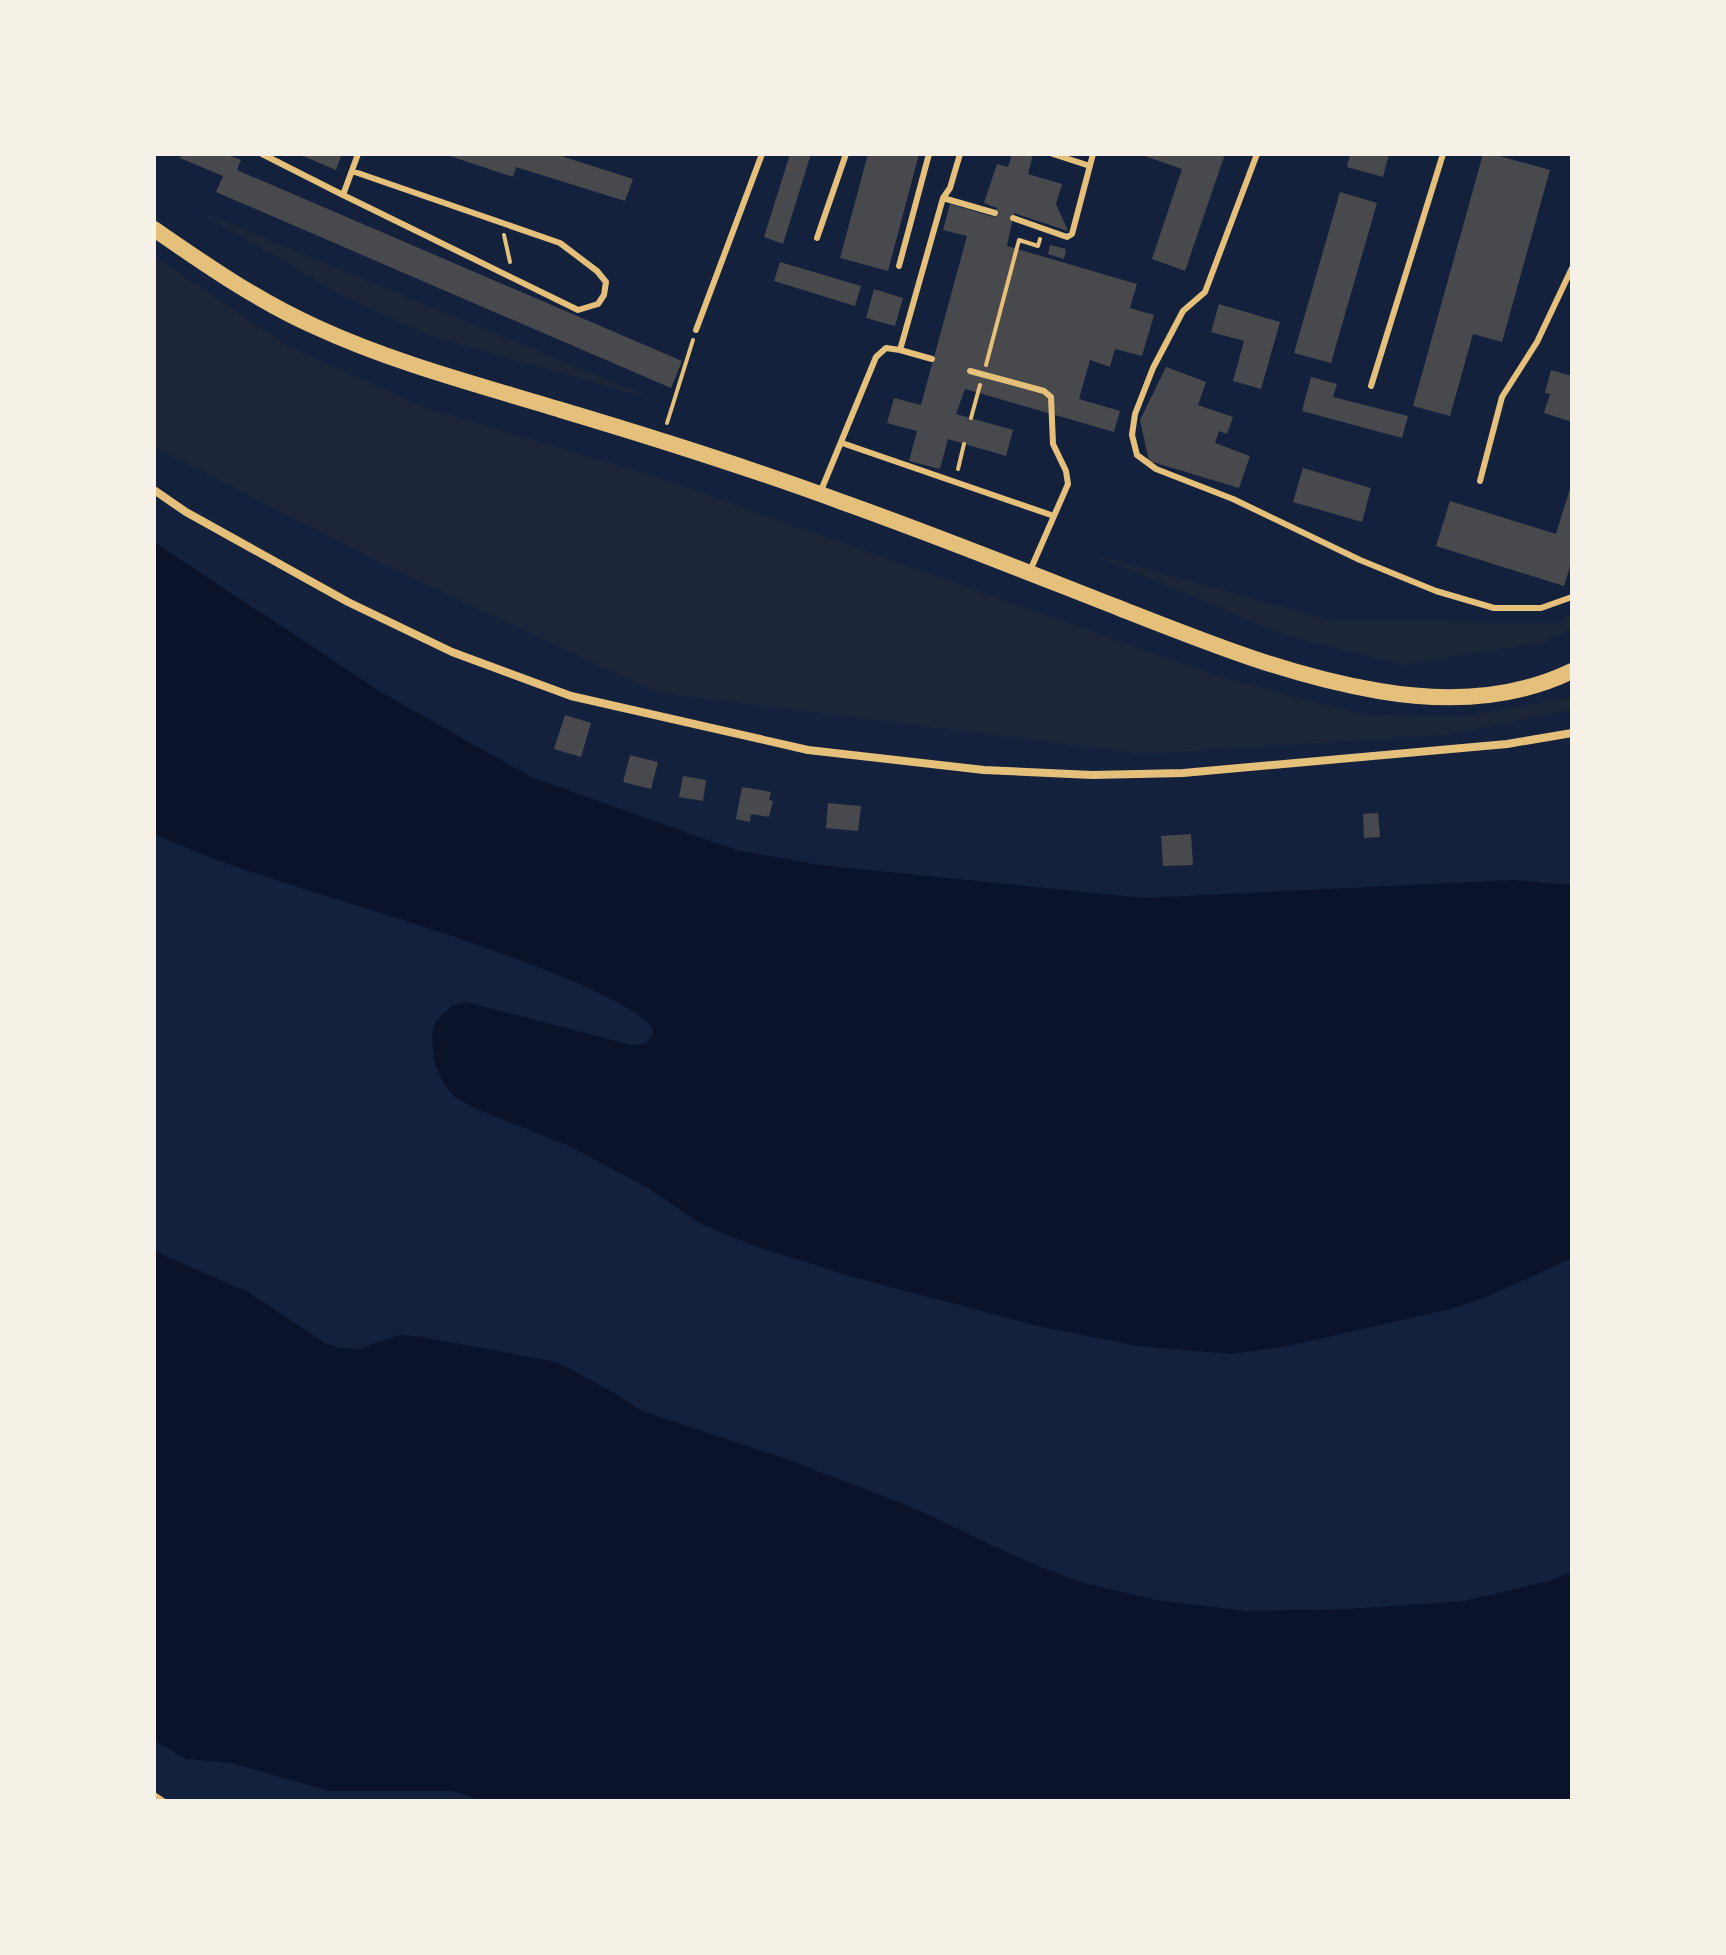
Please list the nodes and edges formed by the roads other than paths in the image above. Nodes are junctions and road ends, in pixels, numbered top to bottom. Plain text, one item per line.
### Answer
1 (262, 154) edge
2 (358, 154) edge
3 (762, 154) edge
4 (846, 154) edge
5 (929, 154) edge
6 (960, 154) edge
7 (1053, 154) edge
8 (1093, 154) edge
9 (1257, 154) edge
10 (1443, 154) edge
11 (1090, 166) junction
12 (352, 171) junction
13 (343, 195) junction
14 (943, 198) junction
15 (995, 213) dead end
16 (1013, 218) dead end
17 (154, 229) edge
18 (817, 238) dead end
19 (899, 266) dead end
20 (1572, 268) edge
21 (696, 330) road end
22 (900, 350) junction
23 (932, 359) dead end
24 (970, 371) dead end
25 (1371, 386) dead end
26 (842, 443) junction
27 (1480, 481) dead end
28 (154, 490) edge
29 (819, 494) junction
30 (1054, 516) junction
31 (1029, 573) junction
32 (1572, 597) edge
33 (1569, 672) edge
34 (1572, 733) edge
35 (154, 1795) edge
36 (163, 1801) edge

1 - 13 lane
2 - 12 lane
3 - 21 lane
4 - 18 lane
5 - 19 lane
6 - 14 lane
7 - 11 lane
8 - 11 lane
9 - 32 lane
10 - 25 lane
11 - 16 lane
12 - 13 lane
12 - 13 lane
14 - 15 lane
14 - 22 lane
17 - 29 main road
20 - 27 lane
22 - 23 lane
22 - 26 lane
24 - 30 lane
26 - 29 lane
26 - 30 lane
28 - 34 street
29 - 31 main road
30 - 31 lane
31 - 33 main road
35 - 36 lane

